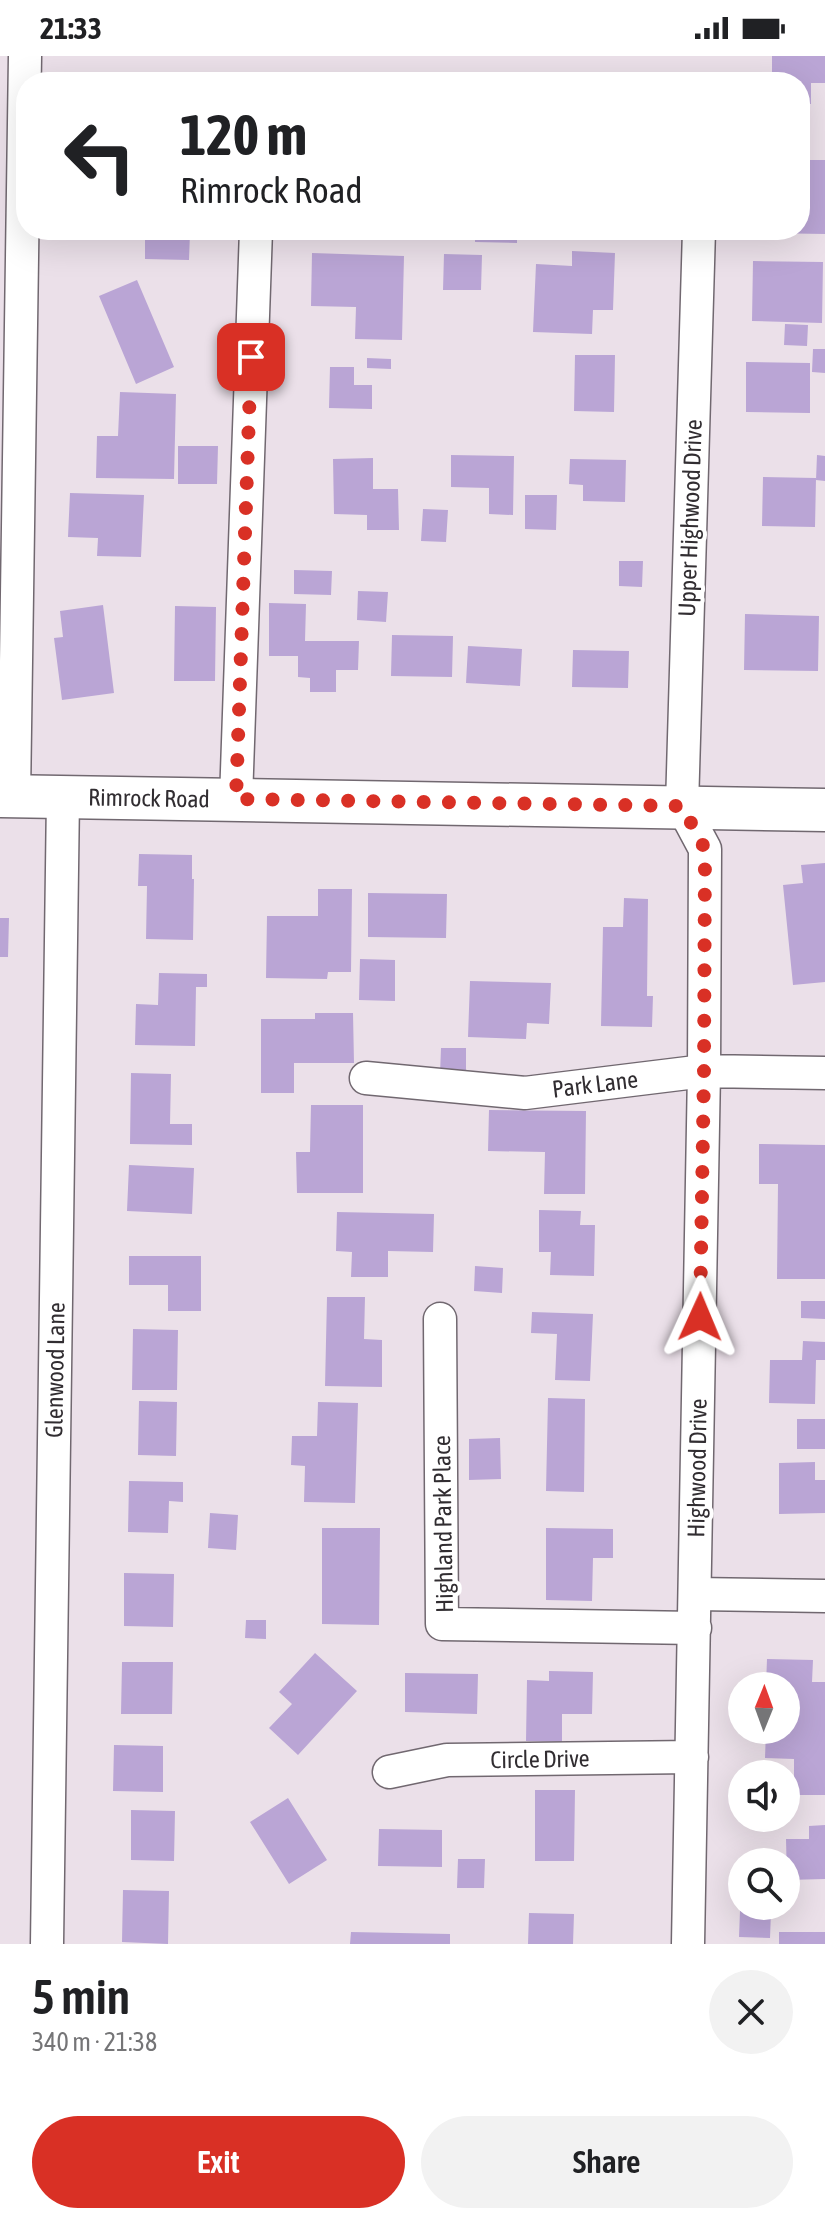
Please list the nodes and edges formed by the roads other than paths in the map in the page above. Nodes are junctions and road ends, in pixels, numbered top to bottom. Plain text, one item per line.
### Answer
1 (21, 240) edge
2 (256, 240) edge
3 (699, 240) edge
4 (7, 796) edge
5 (63, 797) junction
6 (236, 799) junction
7 (682, 806) junction
8 (825, 810) edge
9 (704, 1071) junction
10 (825, 1073) edge
11 (366, 1078) dead end
12 (440, 1319) dead end
13 (695, 1594) junction
14 (825, 1596) edge
15 (695, 1628) junction
16 (692, 1757) junction
17 (389, 1772) dead end
18 (47, 1944) edge
19 (688, 1944) edge

1 - 4 street
2 - 6 street
3 - 7 street, Upper Highwood Drive
4 - 5 main road, Rimrock Road
5 - 6 main road, Rimrock Road
5 - 18 street, Glenwood Lane
6 - 7 main road, Rimrock Road
7 - 8 main road, Rimrock Road
7 - 9 street, Highwood Drive
9 - 10 street, Park Lane
9 - 11 street, Park Lane
9 - 13 street, Highwood Drive
12 - 15 street, Highland Park Place
13 - 14 street
13 - 15 street, Highwood Drive
15 - 16 street, Highwood Drive
16 - 17 street, Circle Drive
16 - 19 street, Highwood Drive

